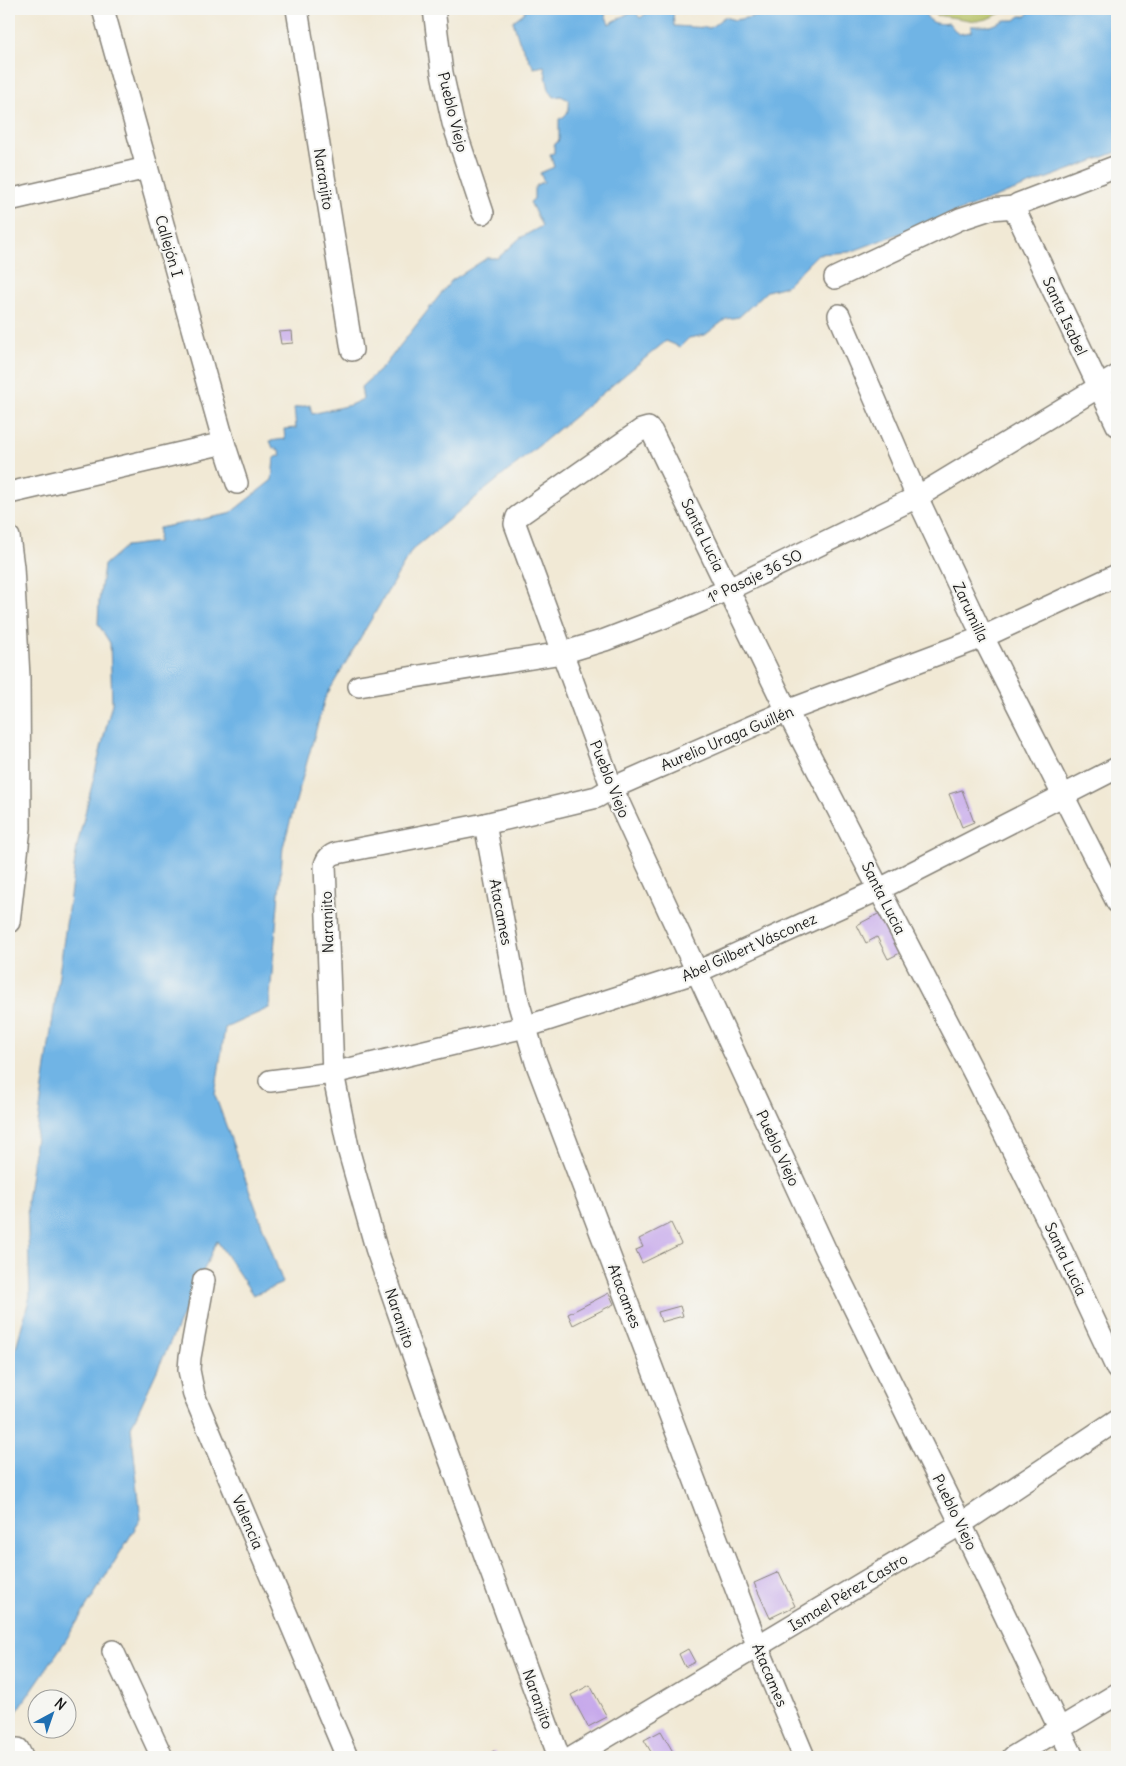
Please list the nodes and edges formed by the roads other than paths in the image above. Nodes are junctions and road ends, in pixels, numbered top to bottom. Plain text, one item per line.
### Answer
1 (103, 9) edge
2 (297, 9) edge
3 (434, 9) edge
4 (1117, 166) edge
5 (148, 168) junction
6 (9, 200) edge
7 (1015, 207) junction
8 (483, 213) dead end
9 (836, 278) dead end
10 (839, 316) dead end
11 (352, 350) dead end
12 (1117, 376) edge
13 (1098, 388) junction
14 (1117, 425) edge
15 (648, 428) joint
16 (224, 443) junction
17 (237, 483) dead end
18 (9, 493) edge
19 (917, 497) junction
20 (9, 537) edge
21 (1117, 575) edge
22 (729, 589) junction
23 (983, 637) junction
24 (562, 653) junction
25 (359, 686) dead end
26 (787, 711) junction
27 (1117, 768) edge
28 (612, 788) junction
29 (1062, 795) junction
30 (485, 824) junction
31 (14, 828) edge
32 (326, 860) joint
33 (880, 889) junction
34 (1117, 902) edge
35 (9, 922) edge
36 (698, 972) junction
37 (526, 1027) junction
38 (333, 1073) junction
39 (270, 1081) dead end
40 (204, 1280) dead end
41 (1117, 1369) edge
42 (1117, 1420) edge
43 (961, 1524) junction
44 (758, 1647) junction
45 (113, 1651) dead end
46 (1117, 1694) edge
47 (1060, 1729) junction
48 (162, 1757) edge
49 (347, 1757) edge
50 (559, 1757) edge
51 (573, 1757) edge
52 (804, 1757) edge
53 (1013, 1757) edge
54 (1073, 1757) edge

1 - 5 street, Callejón I
2 - 11 street, Naranjito
3 - 8 street, Pueblo Viejo
4 - 7 street
5 - 6 street
5 - 16 street, Callejón I
7 - 9 street
7 - 13 street, Santa Isabel
10 - 19 street, Zarumilla
12 - 13 street, 1º Pasaje 36 SO
13 - 14 street, Santa Isabel
13 - 19 street, 1º Pasaje 36 SO
15 - 22 street, Santa Lucia
15 - 24 street, Pueblo Viejo
16 - 17 street, Callejón I
16 - 18 street
19 - 22 street, 1º Pasaje 36 SO
19 - 23 street, Zarumilla
20 - 31 street
21 - 23 street, Aurelio Uraga Guillén
22 - 24 street, 1º Pasaje 36 SO
22 - 26 street, Santa Lucia
23 - 26 street, Aurelio Uraga Guillén
23 - 29 street, Zarumilla
24 - 25 street, 1º Pasaje 36 SO
24 - 28 street, Pueblo Viejo
26 - 28 street, Aurelio Uraga Guillén
26 - 33 street, Santa Lucia
27 - 29 street, Abel Gilbert Vásconez
28 - 30 street, Aurelio Uraga Guillén
28 - 36 street, Pueblo Viejo
29 - 33 street, Abel Gilbert Vásconez
29 - 34 street, Zarumilla
30 - 32 street, Aurelio Uraga Guillén
30 - 37 street, Atacames
31 - 35 street
32 - 38 street, Naranjito
33 - 36 street, Abel Gilbert Vásconez
33 - 41 street, Santa Lucia
36 - 37 street, Abel Gilbert Vásconez
36 - 43 street, Pueblo Viejo
37 - 38 street, Abel Gilbert Vásconez
37 - 44 street, Atacames
38 - 39 street, Abel Gilbert Vásconez
38 - 50 street, Naranjito
40 - 49 street, Valencia
42 - 43 street, Ismael Pérez Castro
43 - 44 street, Ismael Pérez Castro
43 - 47 street, Pueblo Viejo
44 - 51 street, Ismael Pérez Castro
44 - 52 street, Atacames
45 - 48 street
46 - 47 street
47 - 53 street
47 - 54 street, Pueblo Viejo

